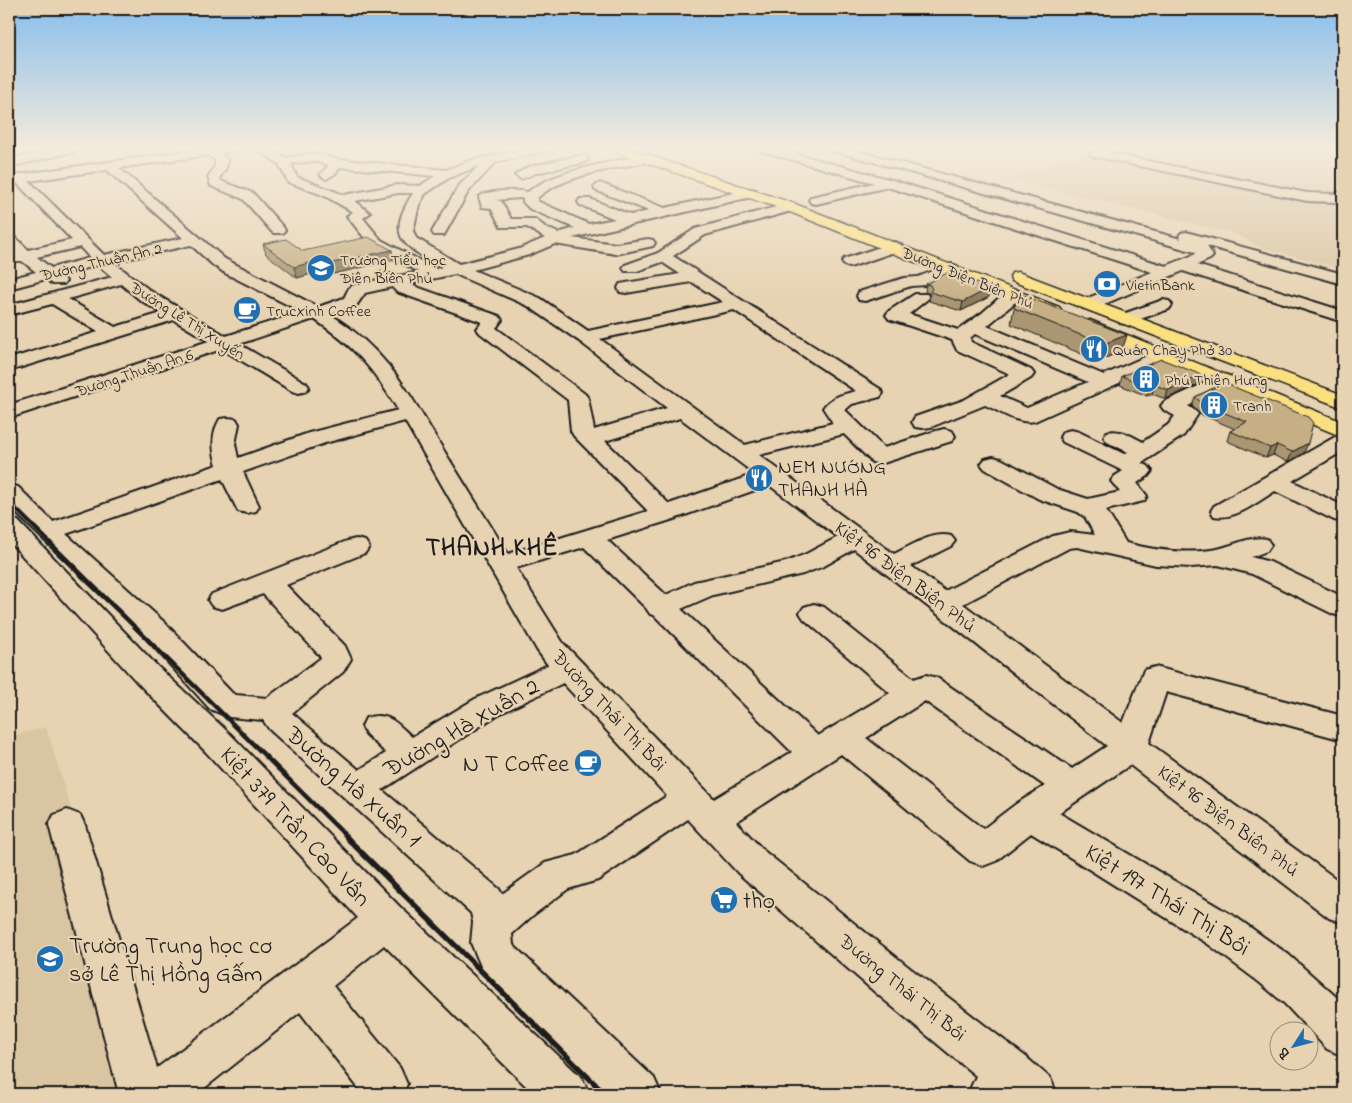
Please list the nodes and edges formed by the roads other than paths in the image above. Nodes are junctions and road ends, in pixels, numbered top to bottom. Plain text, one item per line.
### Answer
1 (35, 199) edge
2 (139, 199) edge
3 (251, 199) edge
4 (416, 199) edge
5 (458, 199) edge
6 (486, 199) edge
7 (530, 199) edge
8 (628, 199) edge
9 (721, 199) edge
10 (769, 199) edge
11 (940, 199) edge
12 (1021, 199) edge
13 (1050, 199) edge
14 (340, 200) edge
15 (816, 200) joint
16 (585, 202) dead end
17 (790, 207) junction
18 (839, 209) dead end
19 (658, 213) junction
20 (630, 220) junction
21 (588, 229) junction
22 (278, 230) dead end
23 (439, 232) dead end
24 (698, 233) junction
25 (9, 239) edge
26 (556, 239) junction
27 (194, 240) junction
28 (82, 242) junction
29 (648, 243) dead end
30 (895, 247) junction
31 (25, 256) junction
32 (663, 256) junction
33 (9, 260) edge
34 (101, 260) junction
35 (850, 262) dead end
36 (1182, 265) junction
37 (631, 268) dead end
38 (999, 269) dead end
39 (952, 270) junction
40 (446, 271) junction
41 (1165, 271) junction
42 (49, 274) junction
43 (692, 276) junction
44 (123, 278) junction
45 (389, 278) junction
46 (1343, 279) edge
47 (9, 284) edge
48 (646, 286) junction
49 (626, 288) dead end
50 (73, 292) junction
51 (1013, 295) junction
52 (865, 296) dead end
53 (54, 298) junction
54 (921, 298) dead end
55 (734, 304) junction
56 (1089, 304) junction
57 (1164, 305) dead end
58 (677, 306) junction
59 (9, 310) edge
60 (316, 312) junction
61 (176, 314) junction
62 (1343, 317) edge
63 (1126, 319) junction
64 (967, 332) junction
65 (112, 333) junction
66 (585, 337) junction
67 (222, 343) junction
68 (1163, 356) junction
69 (9, 365) edge
70 (1225, 381) junction
71 (1105, 382) junction
72 (299, 387) dead end
73 (985, 397) junction
74 (1343, 402) edge
75 (683, 410) junction
76 (9, 412) edge
77 (412, 413) junction
78 (228, 424) dead end
79 (848, 426) junction
80 (1343, 430) edge
81 (1072, 437) dead end
82 (591, 438) junction
83 (1115, 438) dead end
84 (1343, 442) edge
85 (741, 453) junction
86 (1135, 457) junction
87 (993, 464) dead end
88 (230, 469) junction
89 (772, 476) junction
90 (1276, 482) junction
91 (9, 492) edge
92 (247, 506) dead end
93 (1087, 507) junction
94 (1223, 512) dead end
95 (665, 514) junction
96 (1343, 515) edge
97 (9, 526) edge
98 (54, 530) dead end
99 (588, 537) junction
100 (855, 538) junction
101 (942, 541) dead end
102 (1258, 545) dead end
103 (356, 547) dead end
104 (1116, 549) junction
105 (1223, 558) junction
106 (502, 564) junction
107 (891, 565) junction
108 (268, 582) junction
109 (222, 600) dead end
110 (943, 603) junction
111 (660, 608) junction
112 (1343, 608) edge
113 (814, 613) dead end
114 (567, 668) junction
115 (912, 694) junction
116 (277, 710) junction
117 (378, 726) dead end
118 (1343, 728) edge
119 (828, 746) junction
120 (1131, 747) junction
121 (410, 755) junction
122 (1072, 787) junction
123 (357, 788) junction
124 (701, 808) junction
125 (1029, 814) junction
126 (67, 825) dead end
127 (1343, 906) edge
128 (490, 913) junction
129 (386, 920) junction
130 (305, 985) junction
131 (1343, 1034) edge
132 (1012, 1087) edge
133 (383, 1091) edge
134 (142, 1094) edge
135 (161, 1094) edge
136 (566, 1094) edge
137 (638, 1094) edge

1 - 28 street, Đường Lê Thị Xuyến
2 - 27 street, Đường Thái Thị Bôi
3 - 22 street
4 - 40 street, Kiệt 96 Điện Biên Phủ
5 - 23 street
6 - 26 street
7 - 21 street
8 - 19 street
9 - 19 street, Đường Thuận An 6
10 - 17 main road, Đường Điện Biên Phủ
11 - 41 street
12 - 36 street
13 - 46 street
14 - 40 street
15 - 17 main road
15 - 18 main road, Đường Điện Biên Phủ
16 - 20 street
17 - 24 street
17 - 30 main road, Đường Điện Biên Phủ
19 - 20 street, Đường Thuận An 6
19 - 24 street
20 - 21 street, Đường Thuận An 6
21 - 26 street, Đường Thuận An 6
24 - 32 street
25 - 31 street
26 - 29 street
26 - 40 street, Đường Thuận An 6
27 - 34 street, Đường Thuận An 2
27 - 60 street, Đường Thái Thị Bôi
28 - 31 street
28 - 34 street, Đường Lê Thị Xuyến
30 - 35 street
30 - 39 main road, Đường Điện Biên Phủ
31 - 33 street
31 - 42 street
32 - 37 street
32 - 43 street
34 - 42 street, Đường Thuận An 2
34 - 44 street, Đường Lê Thị Xuyến
36 - 41 street
36 - 62 street
38 - 56 main road, Đường Điện Biên Phủ
39 - 51 main road, Đường Điện Biên Phủ
39 - 52 street
40 - 45 street, Đường Thuận An 6
40 - 66 street, Kiệt 96 Điện Biên Phủ
41 - 56 street
42 - 47 street, Đường Thuận An 2
42 - 50 street
43 - 48 street
43 - 55 street
44 - 50 street
44 - 61 street, Đường Lê Thị Xuyến
45 - 60 street, Đường Thuận An 6
45 - 82 street
48 - 49 street
48 - 58 street
50 - 53 street
51 - 64 street
51 - 68 main road, Đường Điện Biên Phủ
53 - 59 street
53 - 65 street
54 - 64 street
55 - 58 street
55 - 79 street
56 - 63 main road, Đường Điện Biên Phủ
57 - 63 street
58 - 66 street
60 - 67 street, Đường Thuận An 6
60 - 77 street, Đường Thái Thị Bôi
61 - 65 street
61 - 67 street, Đường Lê Thị Xuyến
63 - 74 main road, Đường Điện Biên Phủ
64 - 71 street
64 - 73 street
65 - 69 street
66 - 75 street, Kiệt 96 Điện Biên Phủ
67 - 72 street, Đường Lê Thị Xuyến
67 - 76 street, Đường Thuận An 6
68 - 70 main road, Đường Điện Biên Phủ
68 - 71 street
70 - 80 main road, Đường Điện Biên Phủ
70 - 86 street
71 - 73 street
73 - 79 street
75 - 82 street
75 - 85 street, Kiệt 96 Điện Biên Phủ
77 - 88 street
77 - 106 street, Đường Thái Thị Bôi
78 - 88 street
79 - 85 street
81 - 86 street
82 - 95 street
83 - 86 street
84 - 90 street
85 - 89 street, Kiệt 96 Điện Biên Phủ
86 - 93 street
87 - 93 street
88 - 92 street
88 - 98 street
89 - 95 street
89 - 100 street, Kiệt 96 Điện Biên Phủ
90 - 94 street
90 - 96 street
91 - 116 street
93 - 104 street
95 - 99 street
97 - 129 street, Kiệt 379 Trần Cao Vân
99 - 106 street
99 - 111 street
100 - 107 street, Kiệt 96 Điện Biên Phủ
100 - 111 street
101 - 107 street
102 - 105 street
103 - 108 street
104 - 105 street
104 - 110 street
105 - 112 street
106 - 114 street, Đường Thái Thị Bôi
107 - 110 street, Kiệt 96 Điện Biên Phủ
108 - 109 street
108 - 116 street, Đường Hà Xuân 1
110 - 120 street, Kiệt 96 Điện Biên Phủ
111 - 119 street
113 - 115 street
114 - 121 street, Đường Hà Xuân 2
114 - 124 street, Đường Thái Thị Bôi
115 - 119 street
115 - 122 street
116 - 123 street, Đường Hà Xuân 1
117 - 121 street
118 - 120 street
119 - 124 street
119 - 125 street
120 - 122 street
120 - 127 street, Kiệt 96 Điện Biên Phủ
121 - 123 street, Đường Hà Xuân 2
122 - 125 street
123 - 128 street, Đường Hà Xuân 1
124 - 128 street
124 - 132 street, Đường Thái Thị Bôi
125 - 131 street, Kiệt 197 Thái Thị Bôi
126 - 134 street
128 - 137 street
129 - 130 street, Kiệt 379 Trần Cao Vân
129 - 136 street
130 - 133 street
130 - 135 street, Kiệt 379 Trần Cao Vân

